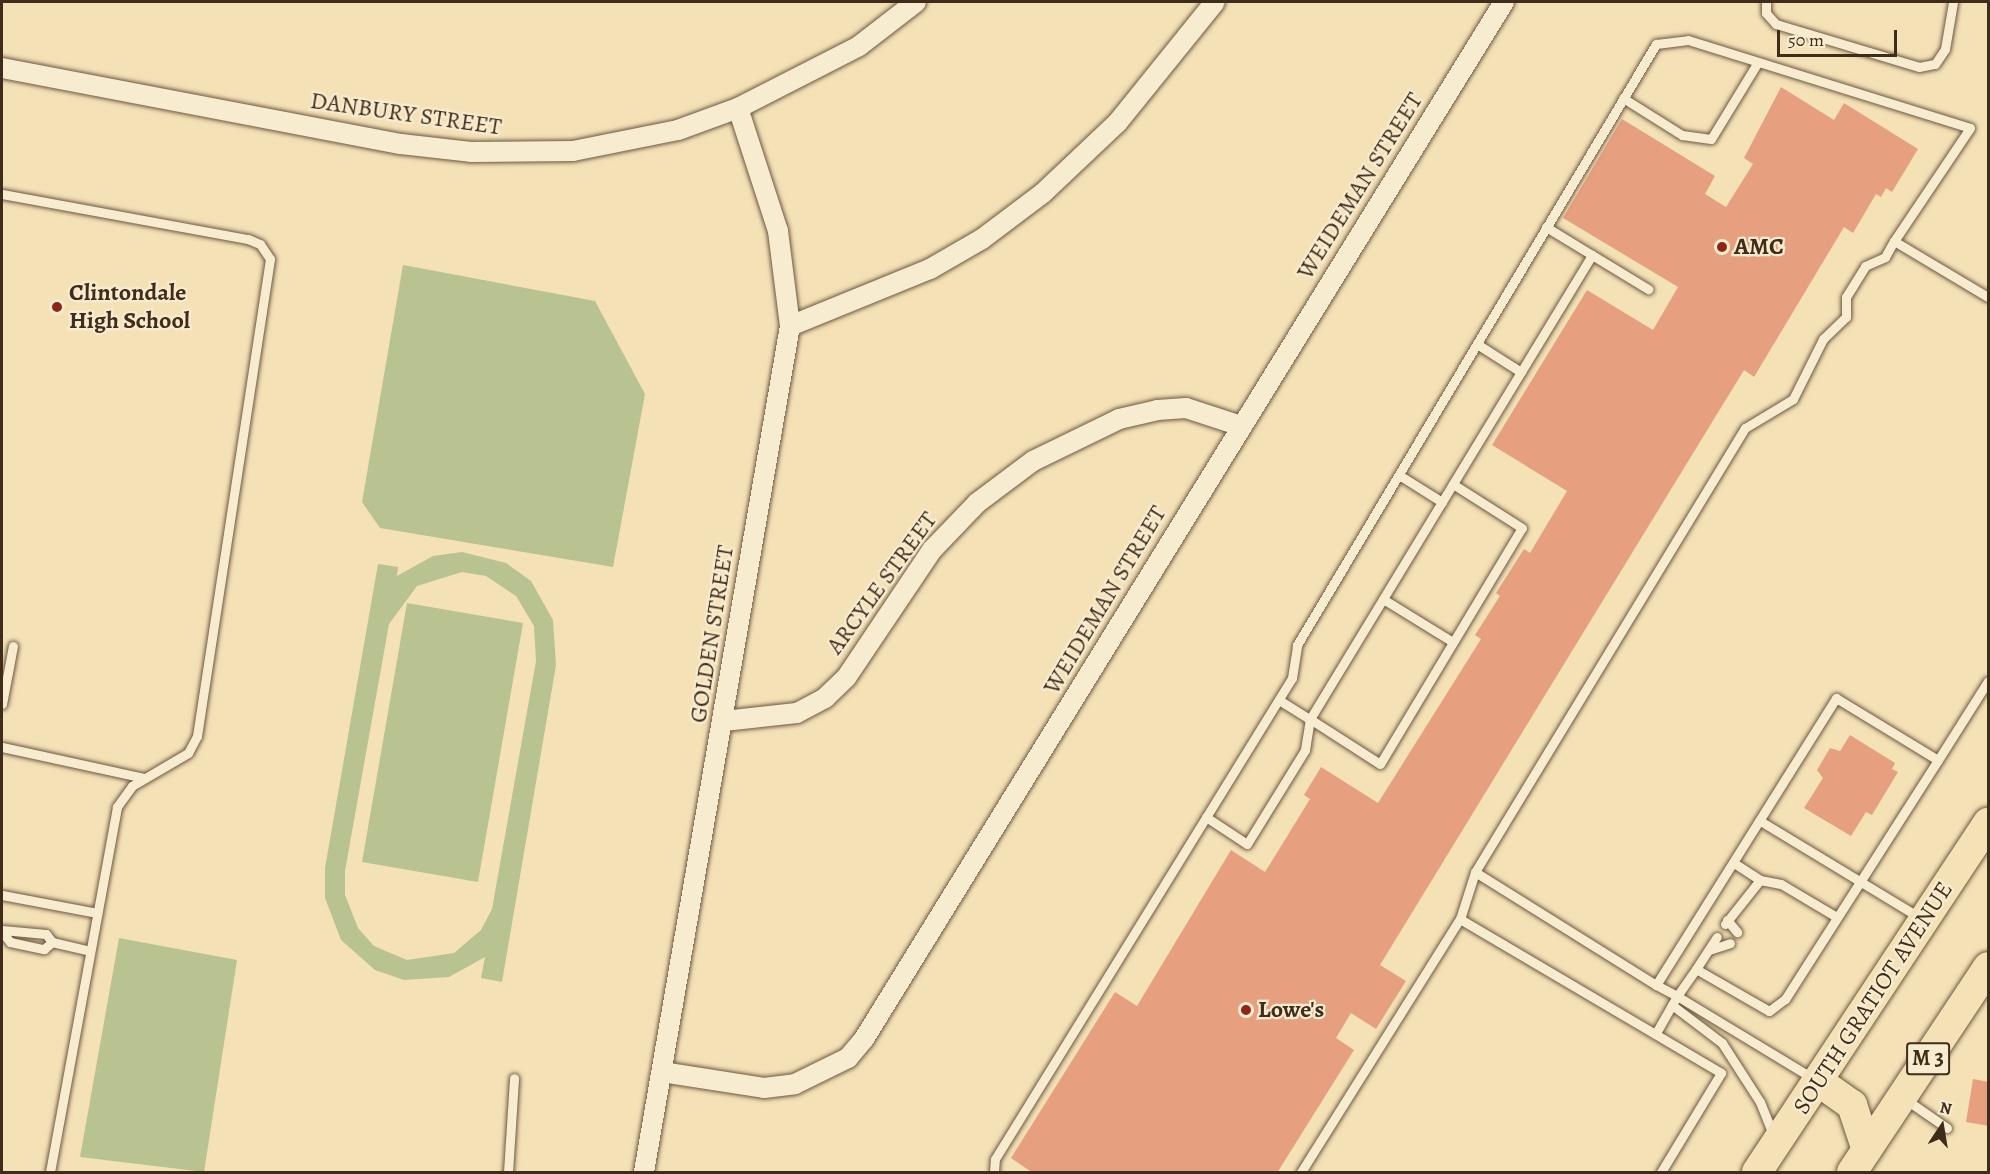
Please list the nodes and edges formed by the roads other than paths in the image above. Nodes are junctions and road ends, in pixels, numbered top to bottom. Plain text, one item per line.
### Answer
1 (916, 2) edge
2 (1215, 2) edge
3 (1504, 2) edge
4 (1766, 2) edge
5 (1953, 2) edge
6 (1758, 62) junction
7 (2, 68) edge
8 (1623, 98) junction
9 (738, 108) junction
10 (2, 194) edge
11 (1546, 227) junction
12 (1894, 242) junction
13 (1592, 255) junction
14 (1648, 289) dead end
15 (1989, 297) edge
16 (790, 326) junction
17 (1477, 344) junction
18 (1521, 372) junction
19 (1241, 426) junction
20 (1399, 475) junction
21 (1453, 484) junction
22 (1442, 502) junction
23 (1383, 599) junction
24 (1453, 642) junction
25 (13, 646) dead end
26 (1989, 681) edge
27 (1279, 700) junction
28 (2, 704) edge
29 (1310, 718) junction
30 (724, 721) junction
31 (2, 747) edge
32 (1938, 760) junction
33 (144, 778) junction
34 (1206, 817) junction
35 (1762, 822) junction
36 (1989, 823) edge
37 (1734, 863) junction
38 (1475, 872) junction
39 (1760, 880) junction
40 (1863, 882) junction
41 (2, 895) edge
42 (97, 913) junction
43 (1835, 916) junction
44 (1460, 919) junction
45 (1924, 920) junction
46 (1728, 925) dead end
47 (2, 931) edge
48 (1720, 938) dead end
49 (52, 942) junction
50 (90, 951) junction
51 (1696, 969) junction
52 (1988, 970) edge
53 (1656, 985) junction
54 (1677, 996) junction
55 (1672, 1005) junction
56 (1656, 1033) junction
57 (662, 1072) junction
58 (514, 1078) dead end
59 (1818, 1082) junction
60 (1903, 1097) junction
61 (1947, 1128) dead end
62 (1776, 1144) junction
63 (1860, 1161) edge
64 (50, 1173) edge
65 (508, 1173) edge
66 (644, 1173) edge
67 (993, 1173) edge
68 (1301, 1173) edge
69 (1660, 1173) edge
70 (1757, 1173) edge

1 - 9 street, DANBURY STREET
2 - 16 street
3 - 19 street, WEIDEMAN STREET
4 - 5 lane
6 - 8 lane
6 - 8 lane
6 - 12 lane
7 - 9 street, DANBURY STREET
8 - 11 lane
9 - 16 street, GOLDEN STREET
10 - 33 lane
11 - 13 lane
11 - 17 lane
12 - 15 lane
12 - 38 lane
13 - 14 lane
13 - 18 lane
16 - 30 street, GOLDEN STREET
17 - 18 lane
17 - 20 lane
18 - 21 lane
19 - 30 street, ARCYLE STREET
19 - 57 street, WEIDEMAN STREET
20 - 22 lane
20 - 27 lane
21 - 22 lane
21 - 24 lane
22 - 23 lane
23 - 24 lane
23 - 29 lane
24 - 29 lane
25 - 28 lane
26 - 32 lane
27 - 29 lane
27 - 34 lane
29 - 34 lane
30 - 57 street, GOLDEN STREET
31 - 33 lane
32 - 35 lane
32 - 40 lane
33 - 42 lane
34 - 67 lane
35 - 37 lane
35 - 40 lane
36 - 45 main road, SOUTH GRATIOT AVENUE
37 - 39 lane
37 - 53 lane
38 - 44 lane
38 - 53 lane
39 - 43 lane
39 - 46 lane
40 - 43 lane
40 - 45 lane
41 - 42 lane
42 - 50 lane
43 - 51 lane
44 - 56 lane
44 - 68 lane
45 - 59 main road, SOUTH GRATIOT AVENUE
47 - 49 lane
47 - 49 lane
48 - 51 lane
49 - 50 lane
50 - 64 lane
51 - 54 lane
52 - 60 main road, M 3
53 - 54 lane
54 - 55 lane
54 - 59 lane
55 - 56 lane
55 - 62 lane
56 - 69 lane
57 - 66 street, GOLDEN STREET
58 - 65 lane
59 - 62 main road, SOUTH GRATIOT AVENUE
59 - 63 main road
60 - 61 lane
60 - 63 main road, M 3
62 - 70 main road, SOUTH GRATIOT AVENUE

